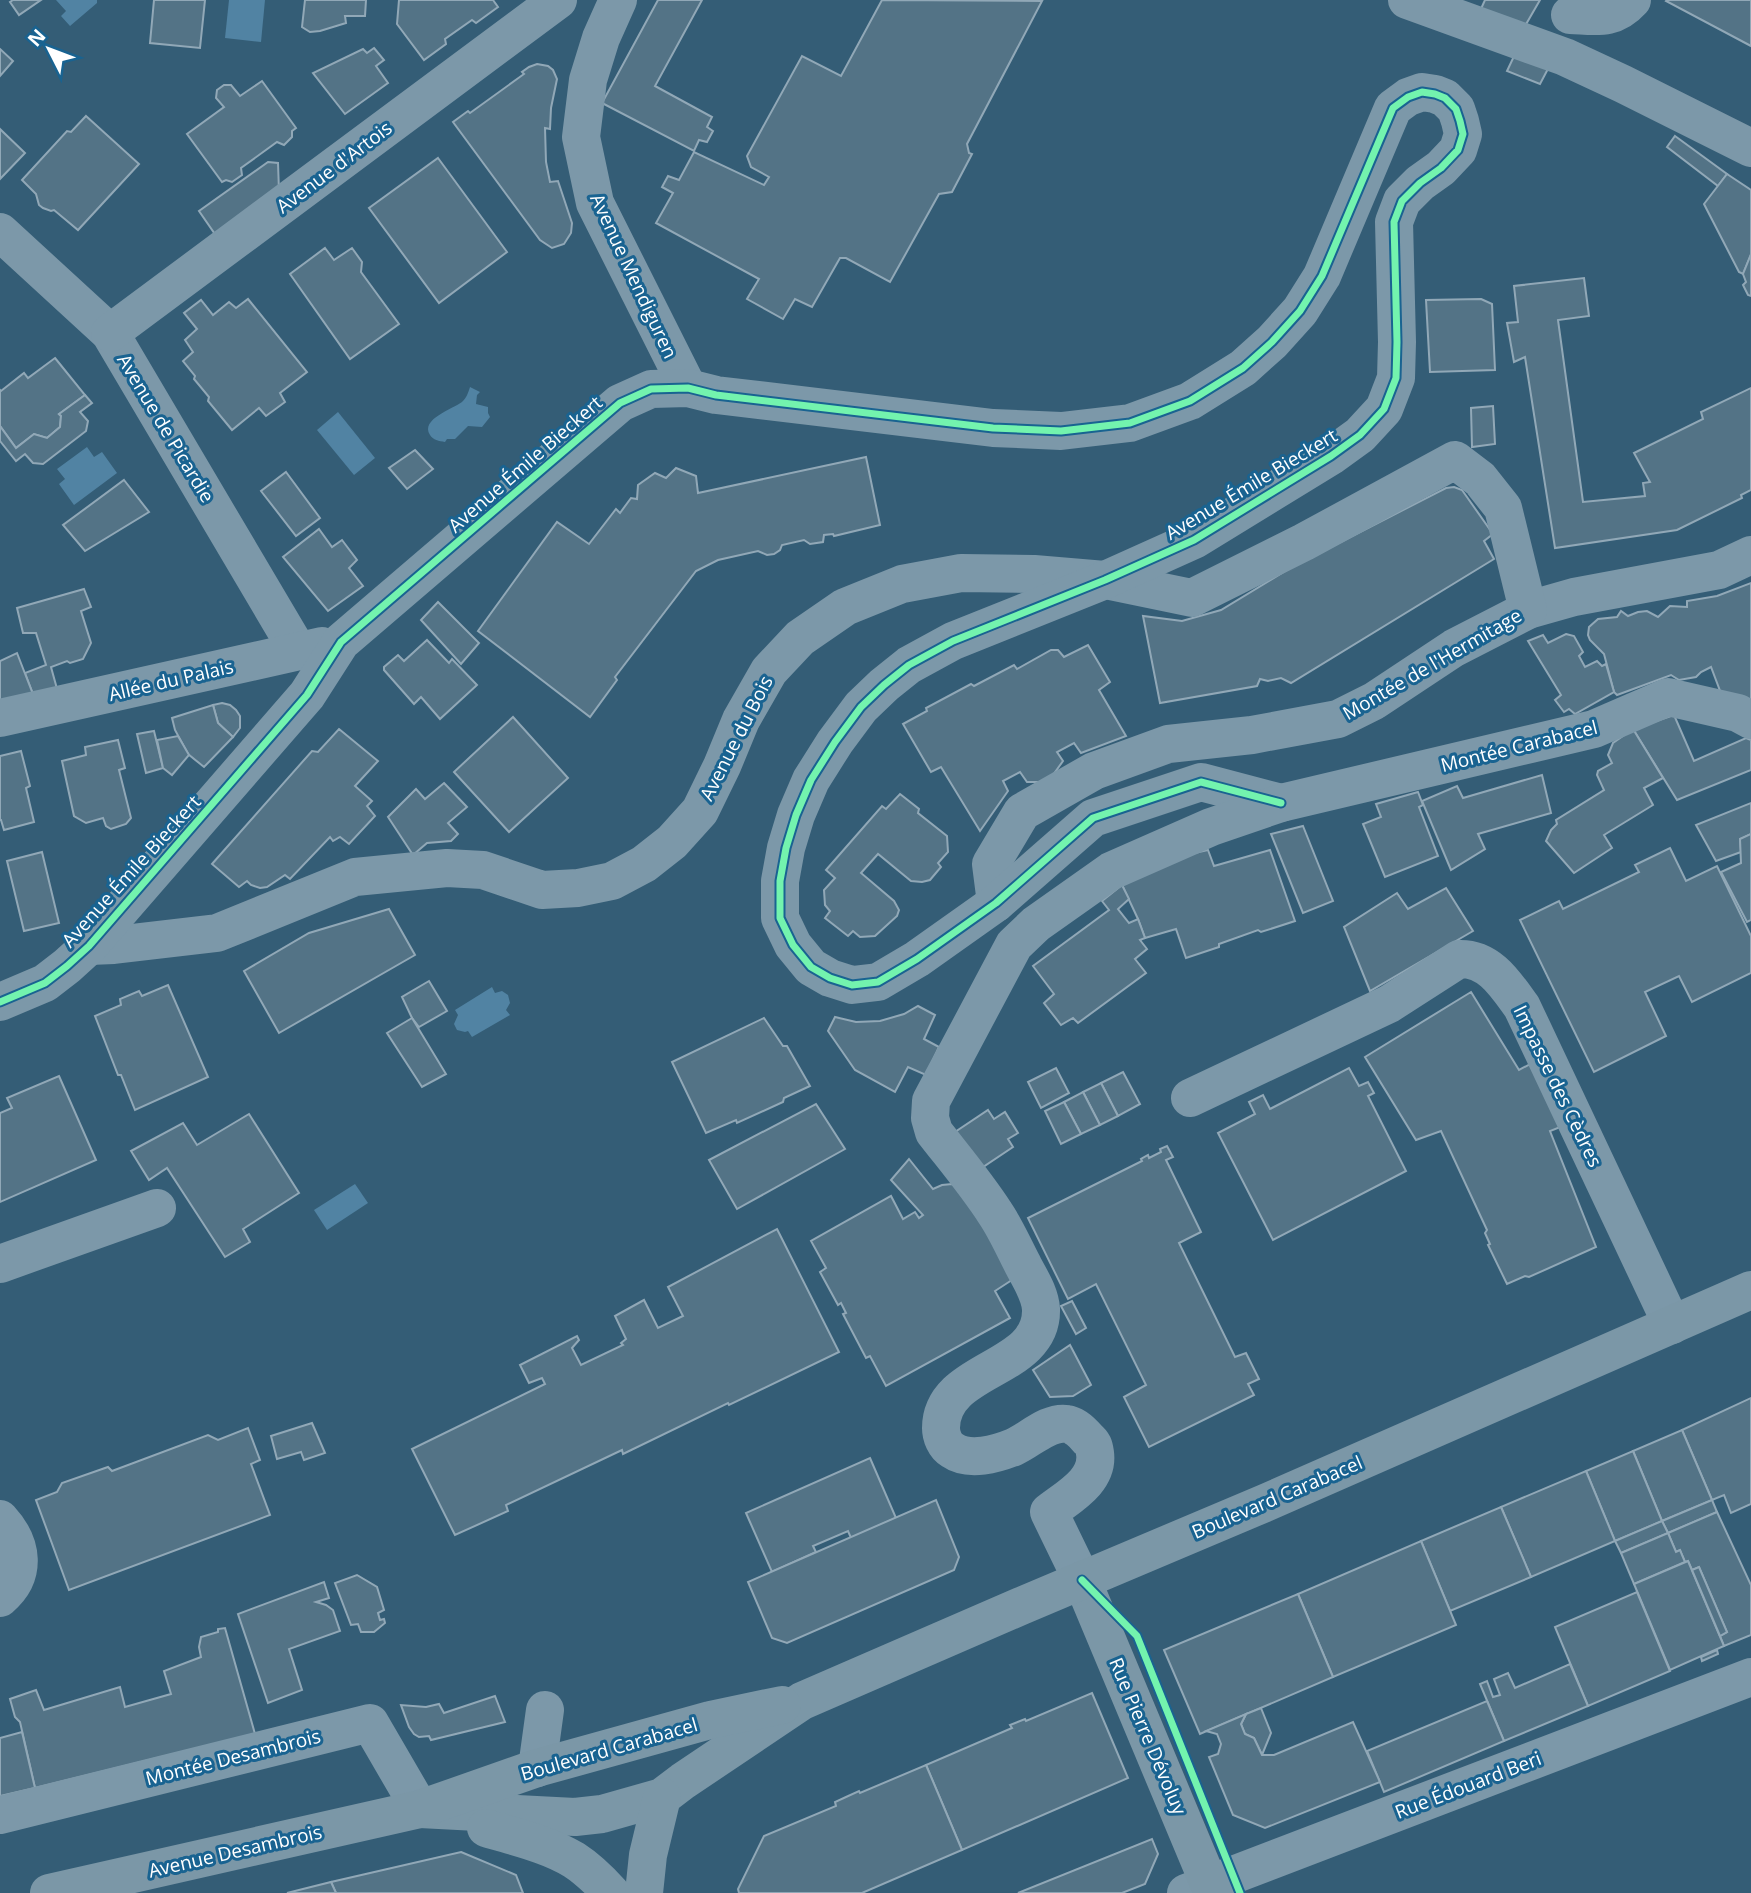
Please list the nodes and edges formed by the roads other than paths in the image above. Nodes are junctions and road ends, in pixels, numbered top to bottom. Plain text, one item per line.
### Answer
1 (558, 0) edge
2 (618, 0) edge
3 (1406, 0) edge
4 (1632, 0) edge
5 (1570, 7) edge
6 (1565, 57) junction
7 (1751, 148) edge
8 (0, 232) edge
9 (110, 333) junction
10 (688, 388) junction
11 (1751, 555) edge
12 (1105, 580) junction
13 (1528, 610) junction
14 (341, 642) junction
15 (298, 651) junction
16 (0, 718) edge
17 (1751, 720) edge
18 (1281, 803) junction
19 (996, 903) junction
20 (89, 946) junction
21 (0, 1002) edge
22 (1190, 1098) dead end
23 (157, 1208) dead end
24 (0, 1264) edge
25 (1751, 1290) edge
26 (1672, 1325) junction
27 (0, 1519) edge
28 (1082, 1580) junction
29 (0, 1598) edge
30 (1751, 1677) edge
31 (802, 1701) junction
32 (545, 1710) dead end
33 (537, 1768) junction
34 (662, 1797) junction
35 (420, 1809) junction
36 (0, 1815) edge
37 (1203, 1890) edge
38 (49, 1893) edge
39 (611, 1893) edge
40 (644, 1893) edge

1 - 9 street, Avenue d'Artois
2 - 10 street, Avenue Mendiguren
3 - 6 street
4 - 5 street
5 - 6 street
6 - 7 street
8 - 9 street, Avenue de Picardie
9 - 15 street, Avenue de Picardie
10 - 12 street, Avenue Émile Bieckert
10 - 14 street, Avenue Émile Bieckert
11 - 13 street
12 - 13 street, Montée de l'Hermitage
12 - 19 street, Avenue Émile Bieckert
12 - 20 street, Avenue du Bois
13 - 19 street, Montée de l'Hermitage
14 - 15 street, Allée du Palais
14 - 20 street, Avenue Émile Bieckert
15 - 16 street, Allée du Palais
17 - 18 street, Montée Carabacel
18 - 19 street, Avenue Émile Bieckert
18 - 28 street
20 - 21 street, Avenue Émile Bieckert
22 - 26 street, Impasse des Cèdres
23 - 24 street
25 - 26 main road, Boulevard Carabacel
26 - 28 main road, Boulevard Carabacel
27 - 29 street
28 - 31 main road, Boulevard Carabacel
28 - 37 main road, Rue Pierre Dévoluy
30 - 37 street, Rue Édouard Beri
31 - 33 main road, Boulevard Carabacel
31 - 34 main road, Boulevard Carabacel
32 - 33 street
33 - 35 main road, Boulevard Carabacel
34 - 35 main road, Boulevard Carabacel
34 - 40 main road
35 - 36 street, Montée Desambrois
35 - 38 main road, Avenue Desambrois
35 - 39 main road

